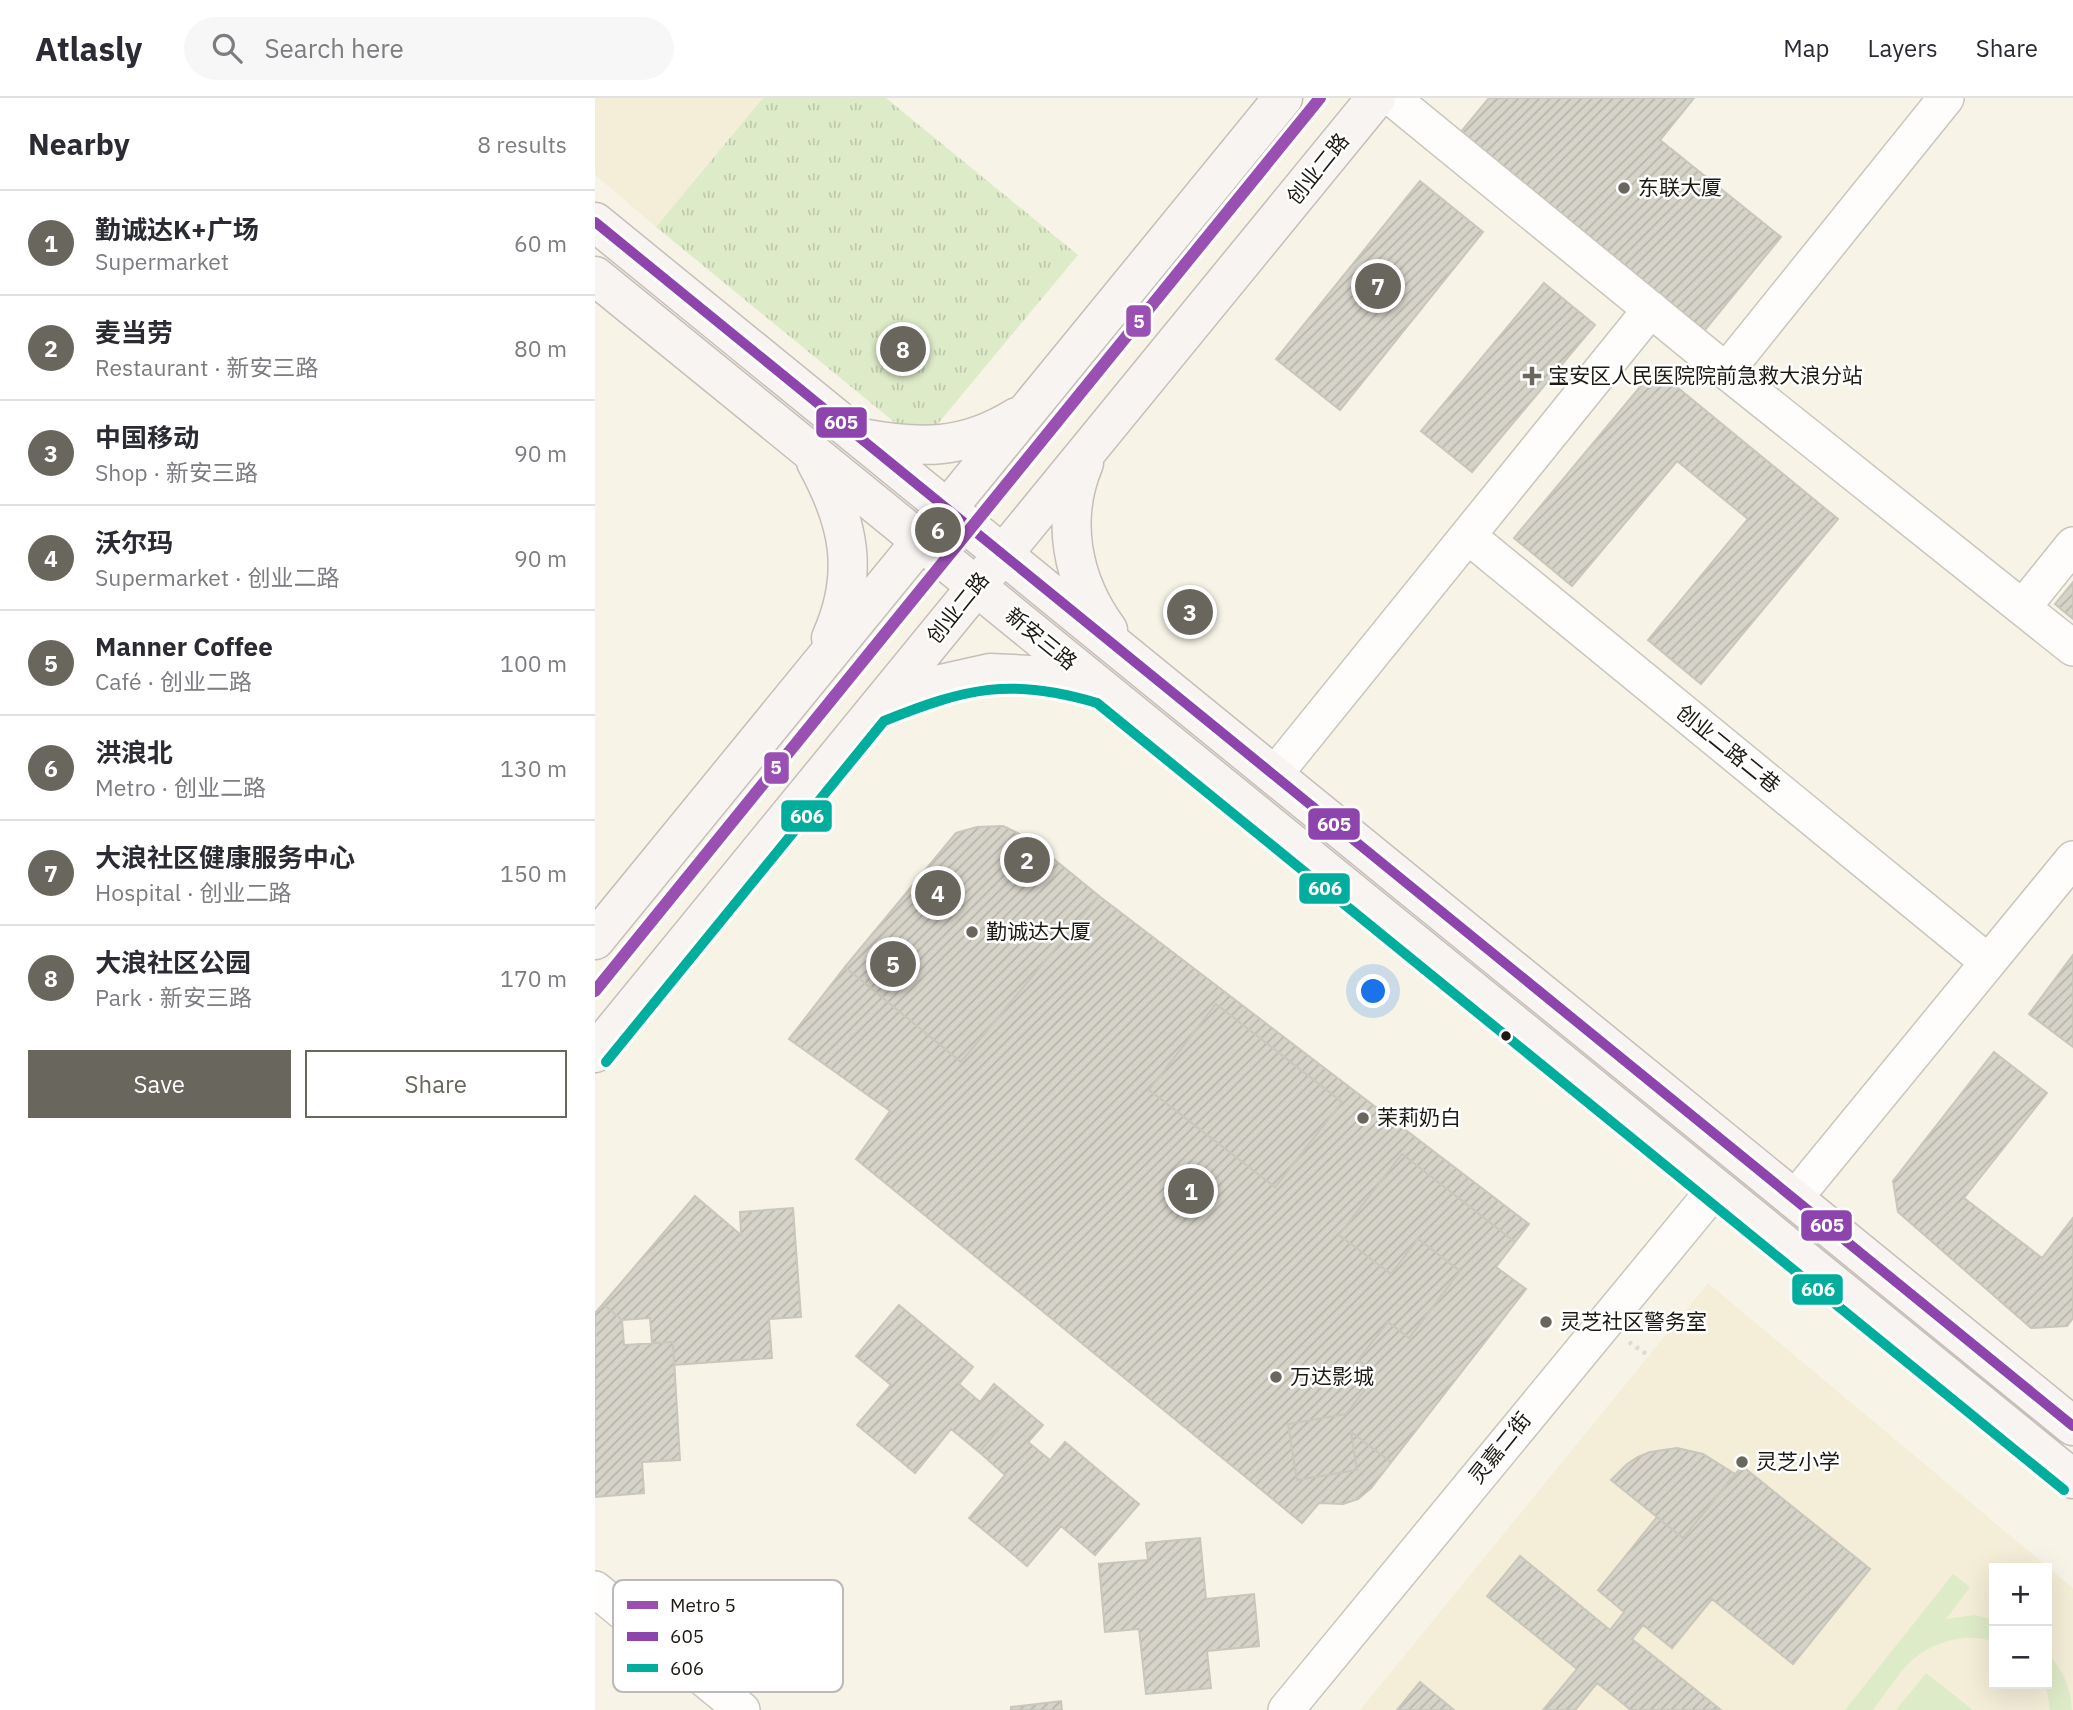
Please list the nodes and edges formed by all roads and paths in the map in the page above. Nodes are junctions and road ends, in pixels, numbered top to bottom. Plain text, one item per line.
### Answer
1 (1376, 98) edge
2 (1392, 98) edge
3 (1946, 98) edge
4 (1272, 102) edge
5 (595, 222) edge
6 (595, 276) edge
7 (1651, 309) junction
8 (1726, 371) junction
9 (1027, 411) junction
10 (861, 438) junction
11 (1090, 448) junction
12 (810, 451) junction
13 (947, 509) junction
14 (1468, 536) junction
15 (921, 541) junction
16 (2073, 545) edge
17 (1003, 554) junction
18 (976, 586) junction
19 (2023, 607) junction
20 (2073, 648) edge
21 (1123, 652) junction
22 (818, 667) junction
23 (1104, 690) junction
24 (875, 709) junction
25 (1274, 775) junction
26 (2073, 859) edge
27 (595, 940) edge
28 (1988, 962) junction
29 (595, 1053) edge
30 (1716, 1188) junction
31 (1794, 1199) junction
32 (2073, 1426) edge
33 (2073, 1479) edge
34 (595, 1589) edge
35 (613, 1604) edge
36 (720, 1692) edge
37 (742, 1710) edge
38 (1286, 1710) edge

1 - 11 main road, 创业二路
2 - 7 street
3 - 8 street
4 - 9 main road
5 - 10 main road, 新安三路
6 - 12 main road, 新安三路
7 - 8 street
7 - 14 street
8 - 19 street
9 - 10 main road
9 - 13 main road
10 - 13 main road, 新安三路
11 - 17 main road, 创业二路
11 - 21 main road
12 - 15 main road, 新安三路
12 - 22 main road
13 - 15 main road
13 - 17 main road, 新安三路
14 - 25 street
14 - 28 street, 创业二路二巷
15 - 18 main road, 新安三路
15 - 22 main road
16 - 19 street
17 - 18 main road, 创业二路
17 - 21 main road, 新安三路
18 - 23 main road, 新安三路
18 - 24 main road, 创业二路
19 - 20 street
21 - 25 main road, 新安三路
22 - 27 main road
23 - 24 main road
23 - 30 main road, 新安三路
24 - 29 main road, 创业二路
25 - 31 main road, 新安三路
26 - 28 street
28 - 31 street
30 - 33 main road, 新安三路
30 - 38 street, 灵嘉二街
31 - 32 main road, 新安三路
34 - 35 street
36 - 37 street

